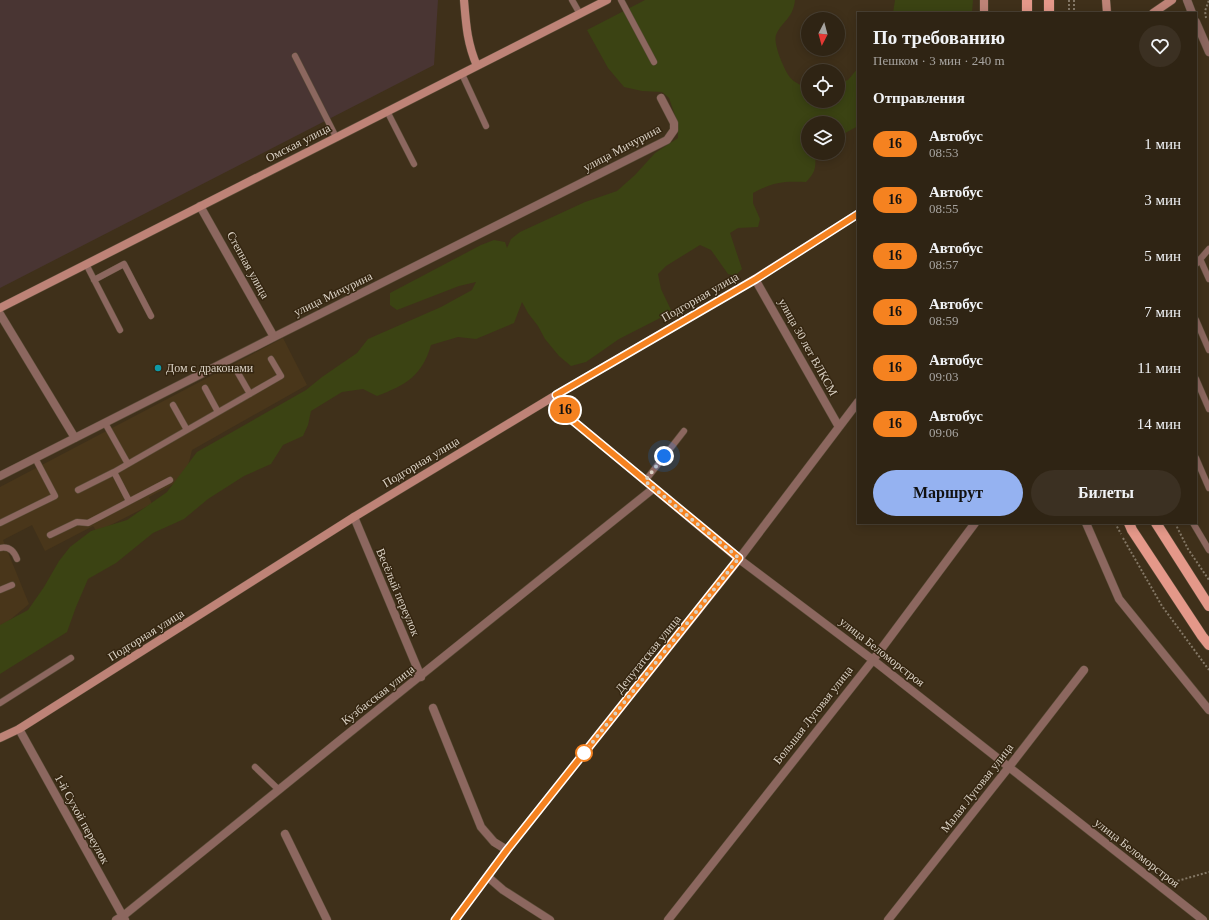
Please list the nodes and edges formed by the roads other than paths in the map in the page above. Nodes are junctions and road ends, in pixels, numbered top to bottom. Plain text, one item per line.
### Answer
1 (464, 0) edge
2 (572, 0) edge
3 (607, 0) edge
4 (621, 0) edge
5 (984, 0) edge
6 (1027, 0) edge
7 (1049, 0) edge
8 (1106, 0) edge
9 (1172, 0) edge
10 (1186, 0) edge
11 (984, 12) edge
12 (1027, 12) edge
13 (1049, 12) edge
14 (1107, 12) edge
15 (1154, 12) edge
16 (1192, 12) edge
17 (580, 14) junction
18 (1197, 24) edge
19 (1209, 52) edge
20 (295, 56) dead end
21 (654, 62) dead end
22 (477, 66) junction
23 (462, 74) junction
24 (661, 98) dead end
25 (387, 112) junction
26 (486, 126) dead end
27 (336, 137) junction
28 (414, 164) dead end
29 (200, 206) junction
30 (857, 215) edge
31 (1209, 249) edge
32 (1198, 261) edge
33 (86, 264) junction
34 (756, 279) junction
35 (1209, 279) edge
36 (94, 280) junction
37 (0, 308) edge
38 (0, 314) edge
39 (151, 316) dead end
40 (1197, 322) edge
41 (120, 330) dead end
42 (274, 337) junction
43 (1209, 350) edge
44 (271, 359) dead end
45 (238, 373) dead end
46 (1197, 381) edge
47 (205, 388) dead end
48 (250, 394) junction
49 (556, 395) junction
50 (857, 403) edge
51 (173, 405) dead end
52 (1209, 409) edge
53 (218, 412) junction
54 (104, 423) junction
55 (839, 427) junction
56 (187, 430) junction
57 (684, 431) dead end
58 (75, 438) junction
59 (35, 458) junction
60 (1197, 460) edge
61 (128, 464) junction
62 (114, 472) junction
63 (0, 476) edge
64 (170, 480) dead end
65 (645, 481) junction
66 (654, 488) junction
67 (1209, 488) edge
68 (78, 490) dead end
69 (129, 501) junction
70 (354, 517) junction
71 (0, 523) edge
72 (974, 524) edge
73 (1086, 524) edge
74 (1129, 524) edge
75 (1157, 524) edge
76 (1194, 524) edge
77 (50, 535) dead end
78 (0, 548) edge
79 (1209, 550) edge
80 (739, 558) junction
81 (17, 559) dead end
82 (12, 585) dead end
83 (0, 590) edge
84 (1209, 606) edge
85 (1209, 645) edge
86 (71, 658) dead end
87 (873, 660) junction
88 (1084, 670) dead end
89 (421, 677) junction
90 (0, 703) edge
91 (433, 708) dead end
92 (1209, 710) edge
93 (19, 729) junction
94 (0, 738) edge
95 (255, 766) dead end
96 (1009, 767) junction
97 (278, 789) junction
98 (285, 834) dead end
99 (507, 850) junction
100 (488, 877) junction
101 (121, 919) edge
102 (327, 920) edge
103 (454, 920) edge
104 (550, 920) edge
105 (668, 920) edge
106 (888, 920) edge
107 (1203, 920) edge

1 - 22 street
2 - 17 lane
3 - 17 street, Омская улица
4 - 21 lane
5 - 11 street
6 - 12 main road
7 - 13 main road
8 - 14 street
9 - 15 street
10 - 16 street
17 - 22 street, Омская улица
18 - 19 street
20 - 27 lane
22 - 23 street, Омская улица
23 - 25 street, Омская улица
23 - 26 lane
24 - 42 street, улица Мичурина
25 - 27 street, Омская улица
25 - 28 lane
27 - 29 street, Омская улица
29 - 33 street, Омская улица
29 - 42 street, Степная улица
30 - 34 street, Подгорная улица
31 - 32 lane
32 - 35 lane
33 - 36 lane
33 - 37 street, Омская улица
34 - 49 street, Подгорная улица
34 - 55 street, улица 30 лет ВЛКСМ
36 - 39 lane
36 - 41 lane
38 - 58 street
40 - 43 lane
42 - 54 street, улица Мичурина
44 - 48 lane
45 - 48 lane
46 - 52 lane
47 - 53 lane
48 - 53 lane
49 - 65 street, улица Беломорстроя
49 - 70 street, Подгорная улица
50 - 55 street, Депутатская улица
51 - 56 lane
53 - 56 lane
54 - 58 street, улица Мичурина
54 - 61 lane
55 - 80 street, Депутатская улица
56 - 61 lane
57 - 65 lane
58 - 59 street, улица Мичурина
59 - 63 street, улица Мичурина
59 - 71 lane
60 - 67 lane
61 - 62 lane
62 - 68 lane
62 - 69 lane
64 - 69 lane
65 - 66 street, улица Беломорстроя
66 - 80 street, улица Беломорстроя
66 - 89 street, Кузбасская улица
69 - 77 lane
70 - 89 street, Весёлый переулок
70 - 93 street, Подгорная улица
72 - 87 street, Большая Луговая улица
73 - 92 street
74 - 85 main road
75 - 84 main road
76 - 79 lane
78 - 81 lane
80 - 87 street, улица Беломорстроя
80 - 99 street, Депутатская улица
82 - 83 lane
86 - 90 lane
87 - 96 street, улица Беломорстроя
87 - 105 street, Большая Луговая улица
88 - 96 street, Малая Луговая улица
89 - 97 street, Кузбасская улица
91 - 99 street
93 - 94 street, Подгорная улица
93 - 101 street, 1-й Сухой переулок
95 - 97 lane
96 - 106 street, Малая Луговая улица
96 - 107 street, улица Беломорстроя
97 - 101 street, Кузбасская улица
98 - 102 street
99 - 100 street, Депутатская улица
100 - 103 street, Депутатская улица
100 - 104 street

